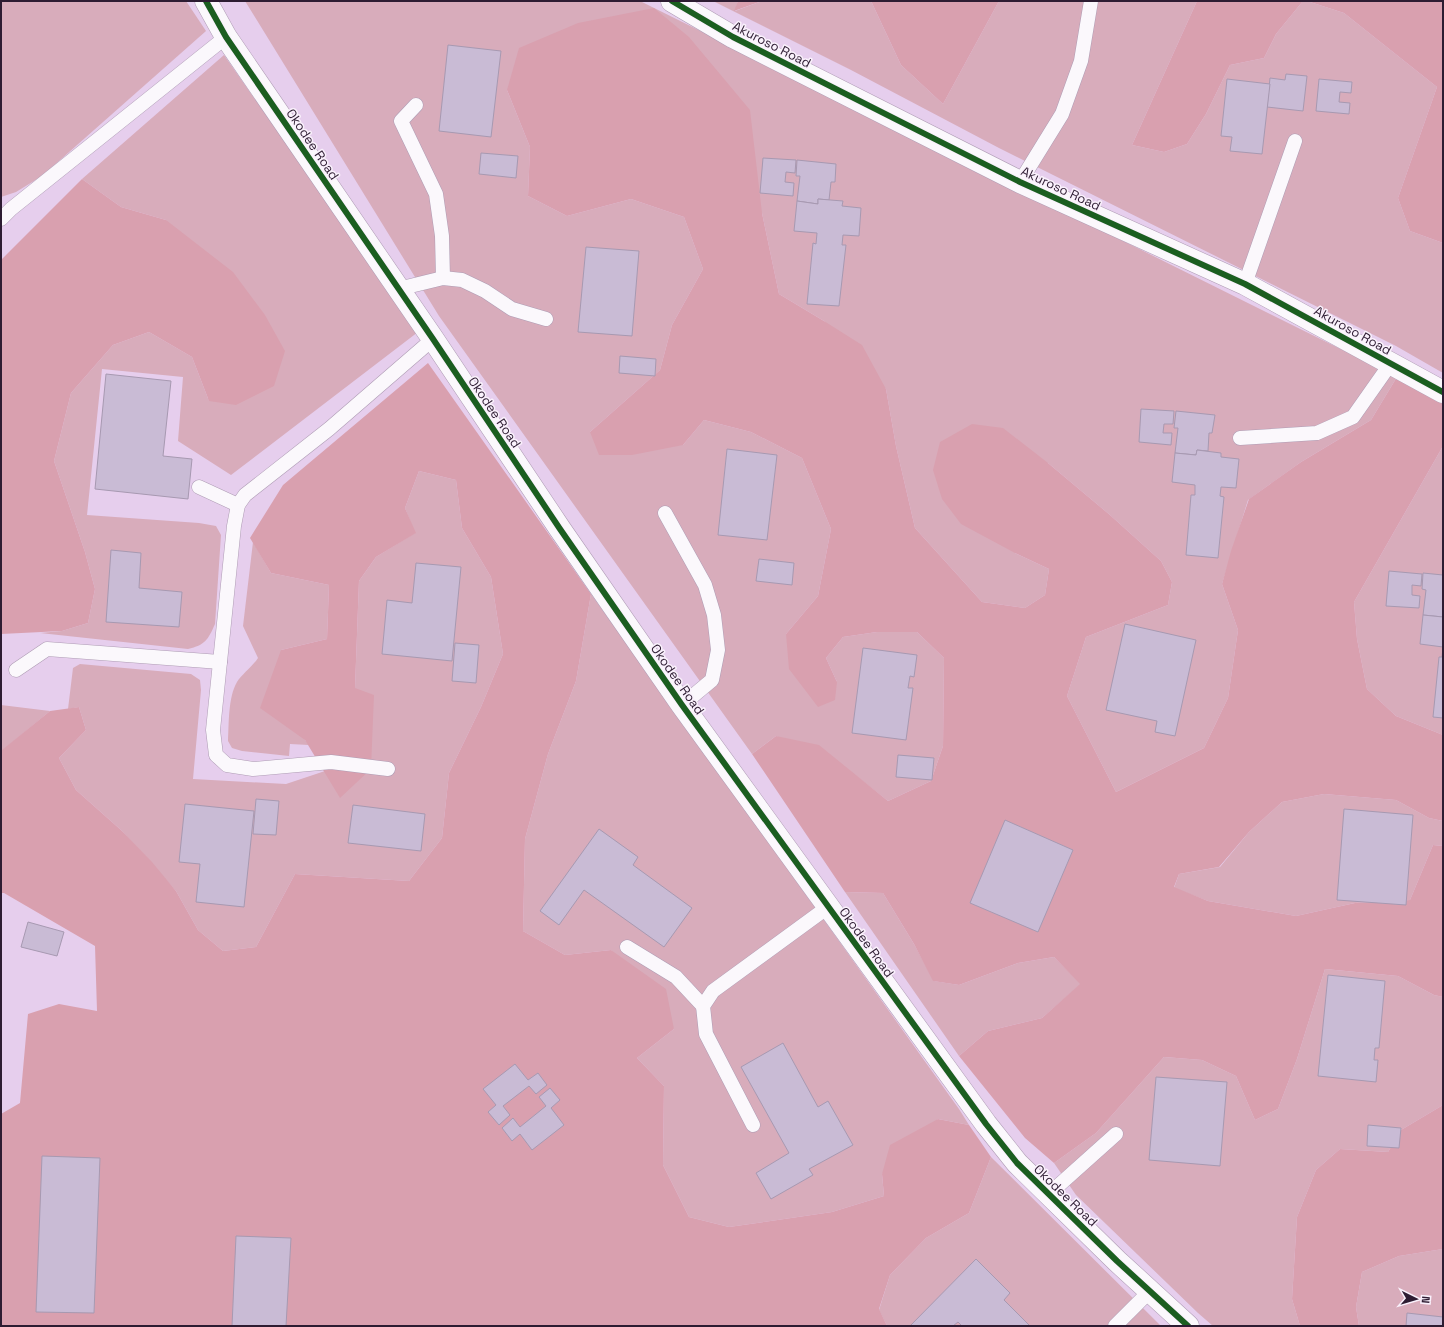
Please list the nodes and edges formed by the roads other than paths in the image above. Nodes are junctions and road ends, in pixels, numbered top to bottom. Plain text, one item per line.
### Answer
1 (206, 1) edge
2 (672, 1) edge
3 (1091, 1) edge
4 (226, 37) junction
5 (416, 105) dead end
6 (1294, 141) dead end
7 (1020, 182) junction
8 (4, 212) edge
9 (443, 278) junction
10 (1245, 284) junction
11 (398, 289) junction
12 (546, 319) dead end
13 (433, 339) junction
14 (1391, 364) junction
15 (1443, 392) edge
16 (1240, 438) dead end
17 (199, 487) dead end
18 (238, 505) junction
19 (664, 513) dead end
20 (220, 662) junction
21 (16, 670) dead end
22 (682, 705) junction
23 (388, 769) dead end
24 (828, 907) junction
25 (627, 947) dead end
26 (704, 1006) junction
27 (753, 1125) dead end
28 (1116, 1134) dead end
29 (1049, 1194) junction
30 (1150, 1292) junction
31 (1115, 1326) edge
32 (1188, 1326) edge

1 - 4 street, Okodee Road
2 - 7 street, Akuroso Road
3 - 7 lane
4 - 8 lane
4 - 11 street, Okodee Road
5 - 9 lane
6 - 10 lane
7 - 10 street, Akuroso Road
9 - 11 lane
9 - 12 lane
10 - 14 street, Akuroso Road
11 - 13 street, Okodee Road
13 - 18 lane
13 - 22 street, Okodee Road
14 - 15 street, Akuroso Road
14 - 16 lane
17 - 18 lane
18 - 20 lane
19 - 22 lane
20 - 21 lane
20 - 23 lane
22 - 24 street, Okodee Road
24 - 26 lane
24 - 29 street, Okodee Road
25 - 26 lane
26 - 27 lane
28 - 29 lane
29 - 30 street, Okodee Road
30 - 31 lane
30 - 32 street, Okodee Road

